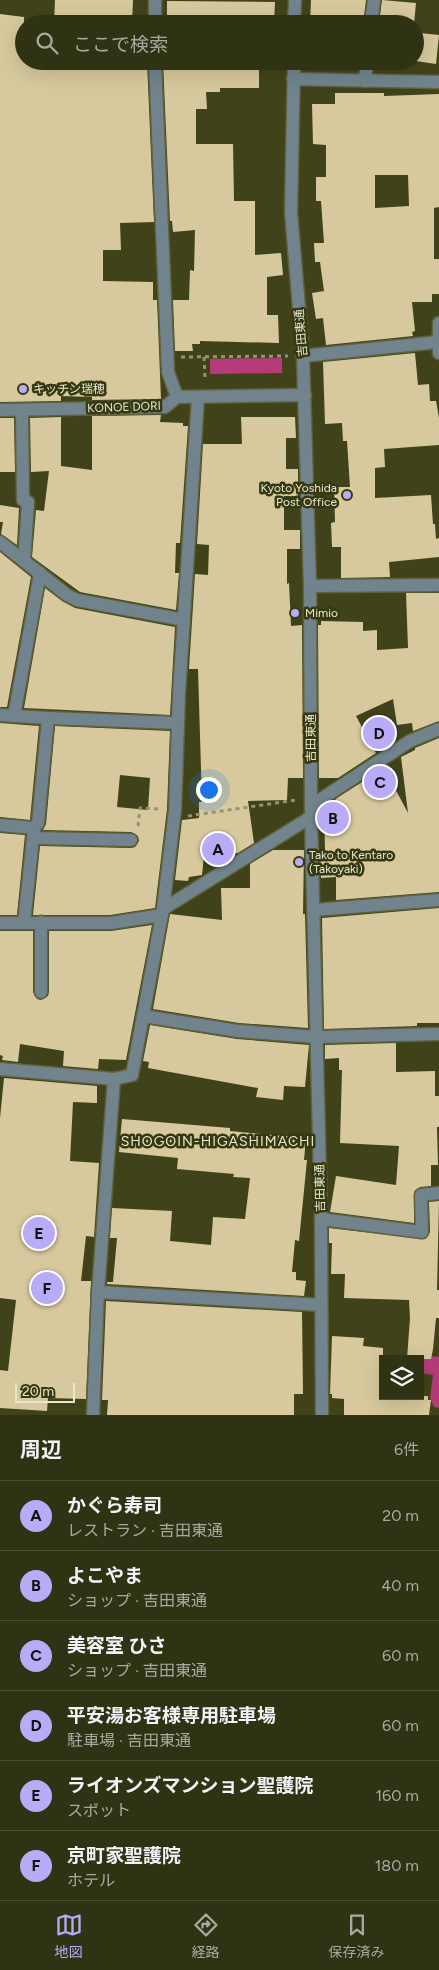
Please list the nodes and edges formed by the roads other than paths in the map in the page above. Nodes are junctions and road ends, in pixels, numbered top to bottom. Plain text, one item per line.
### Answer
1 (155, 0) edge
2 (295, 0) edge
3 (374, 0) edge
4 (155, 15) edge
5 (294, 15) edge
6 (372, 15) edge
7 (155, 70) edge
8 (294, 70) edge
9 (366, 70) edge
10 (293, 79) junction
11 (365, 81) junction
12 (439, 82) edge
13 (439, 323) edge
14 (438, 348) edge
15 (303, 356) junction
16 (305, 395) junction
17 (176, 397) junction
18 (198, 397) junction
19 (0, 410) edge
20 (22, 410) junction
21 (0, 542) edge
22 (24, 561) junction
23 (40, 573) junction
24 (439, 585) edge
25 (310, 586) junction
26 (184, 620) junction
27 (0, 715) edge
28 (14, 716) junction
29 (48, 718) junction
30 (178, 723) junction
31 (439, 729) edge
32 (311, 806) junction
33 (0, 825) edge
34 (34, 833) junction
35 (131, 840) road end
36 (439, 900) edge
37 (314, 910) junction
38 (162, 912) junction
39 (41, 922) junction
40 (0, 923) edge
41 (24, 923) junction
42 (41, 992) dead end
43 (143, 1016) junction
44 (439, 1034) edge
45 (316, 1037) junction
46 (0, 1069) edge
47 (114, 1079) junction
48 (439, 1193) edge
49 (321, 1219) junction
50 (98, 1292) junction
51 (320, 1305) junction
52 (93, 1415) edge
53 (322, 1415) edge

1 - 4 street
2 - 5 street
3 - 6 street
7 - 17 street
8 - 10 street, 吉田東通
9 - 11 street
10 - 11 street
10 - 15 street, 吉田東通
11 - 12 street
13 - 14 street
14 - 15 street
15 - 16 street, 吉田東通
16 - 18 street, KONOE DORI
16 - 25 street, 吉田東通
17 - 18 street, KONOE DORI
17 - 20 street, KONOE DORI
18 - 26 street
19 - 20 street, KONOE DORI
20 - 22 street
21 - 22 street
22 - 23 street
23 - 26 street
23 - 28 street
24 - 25 street
25 - 32 street, 吉田東通
26 - 30 street
27 - 28 street
28 - 29 street
29 - 30 street
29 - 34 street
30 - 38 street
31 - 32 street
32 - 37 street, 吉田東通
32 - 38 street
33 - 34 street
34 - 35 street
34 - 41 street
36 - 37 street
37 - 45 street, 吉田東通
38 - 39 street
38 - 43 street
39 - 41 street
39 - 42 street
40 - 41 street
43 - 45 street
43 - 47 street
44 - 45 street
45 - 49 street, 吉田東通
46 - 47 street
47 - 50 street
48 - 49 street
49 - 51 street, 吉田東通
50 - 51 street
50 - 52 street
51 - 53 street, 吉田東通

